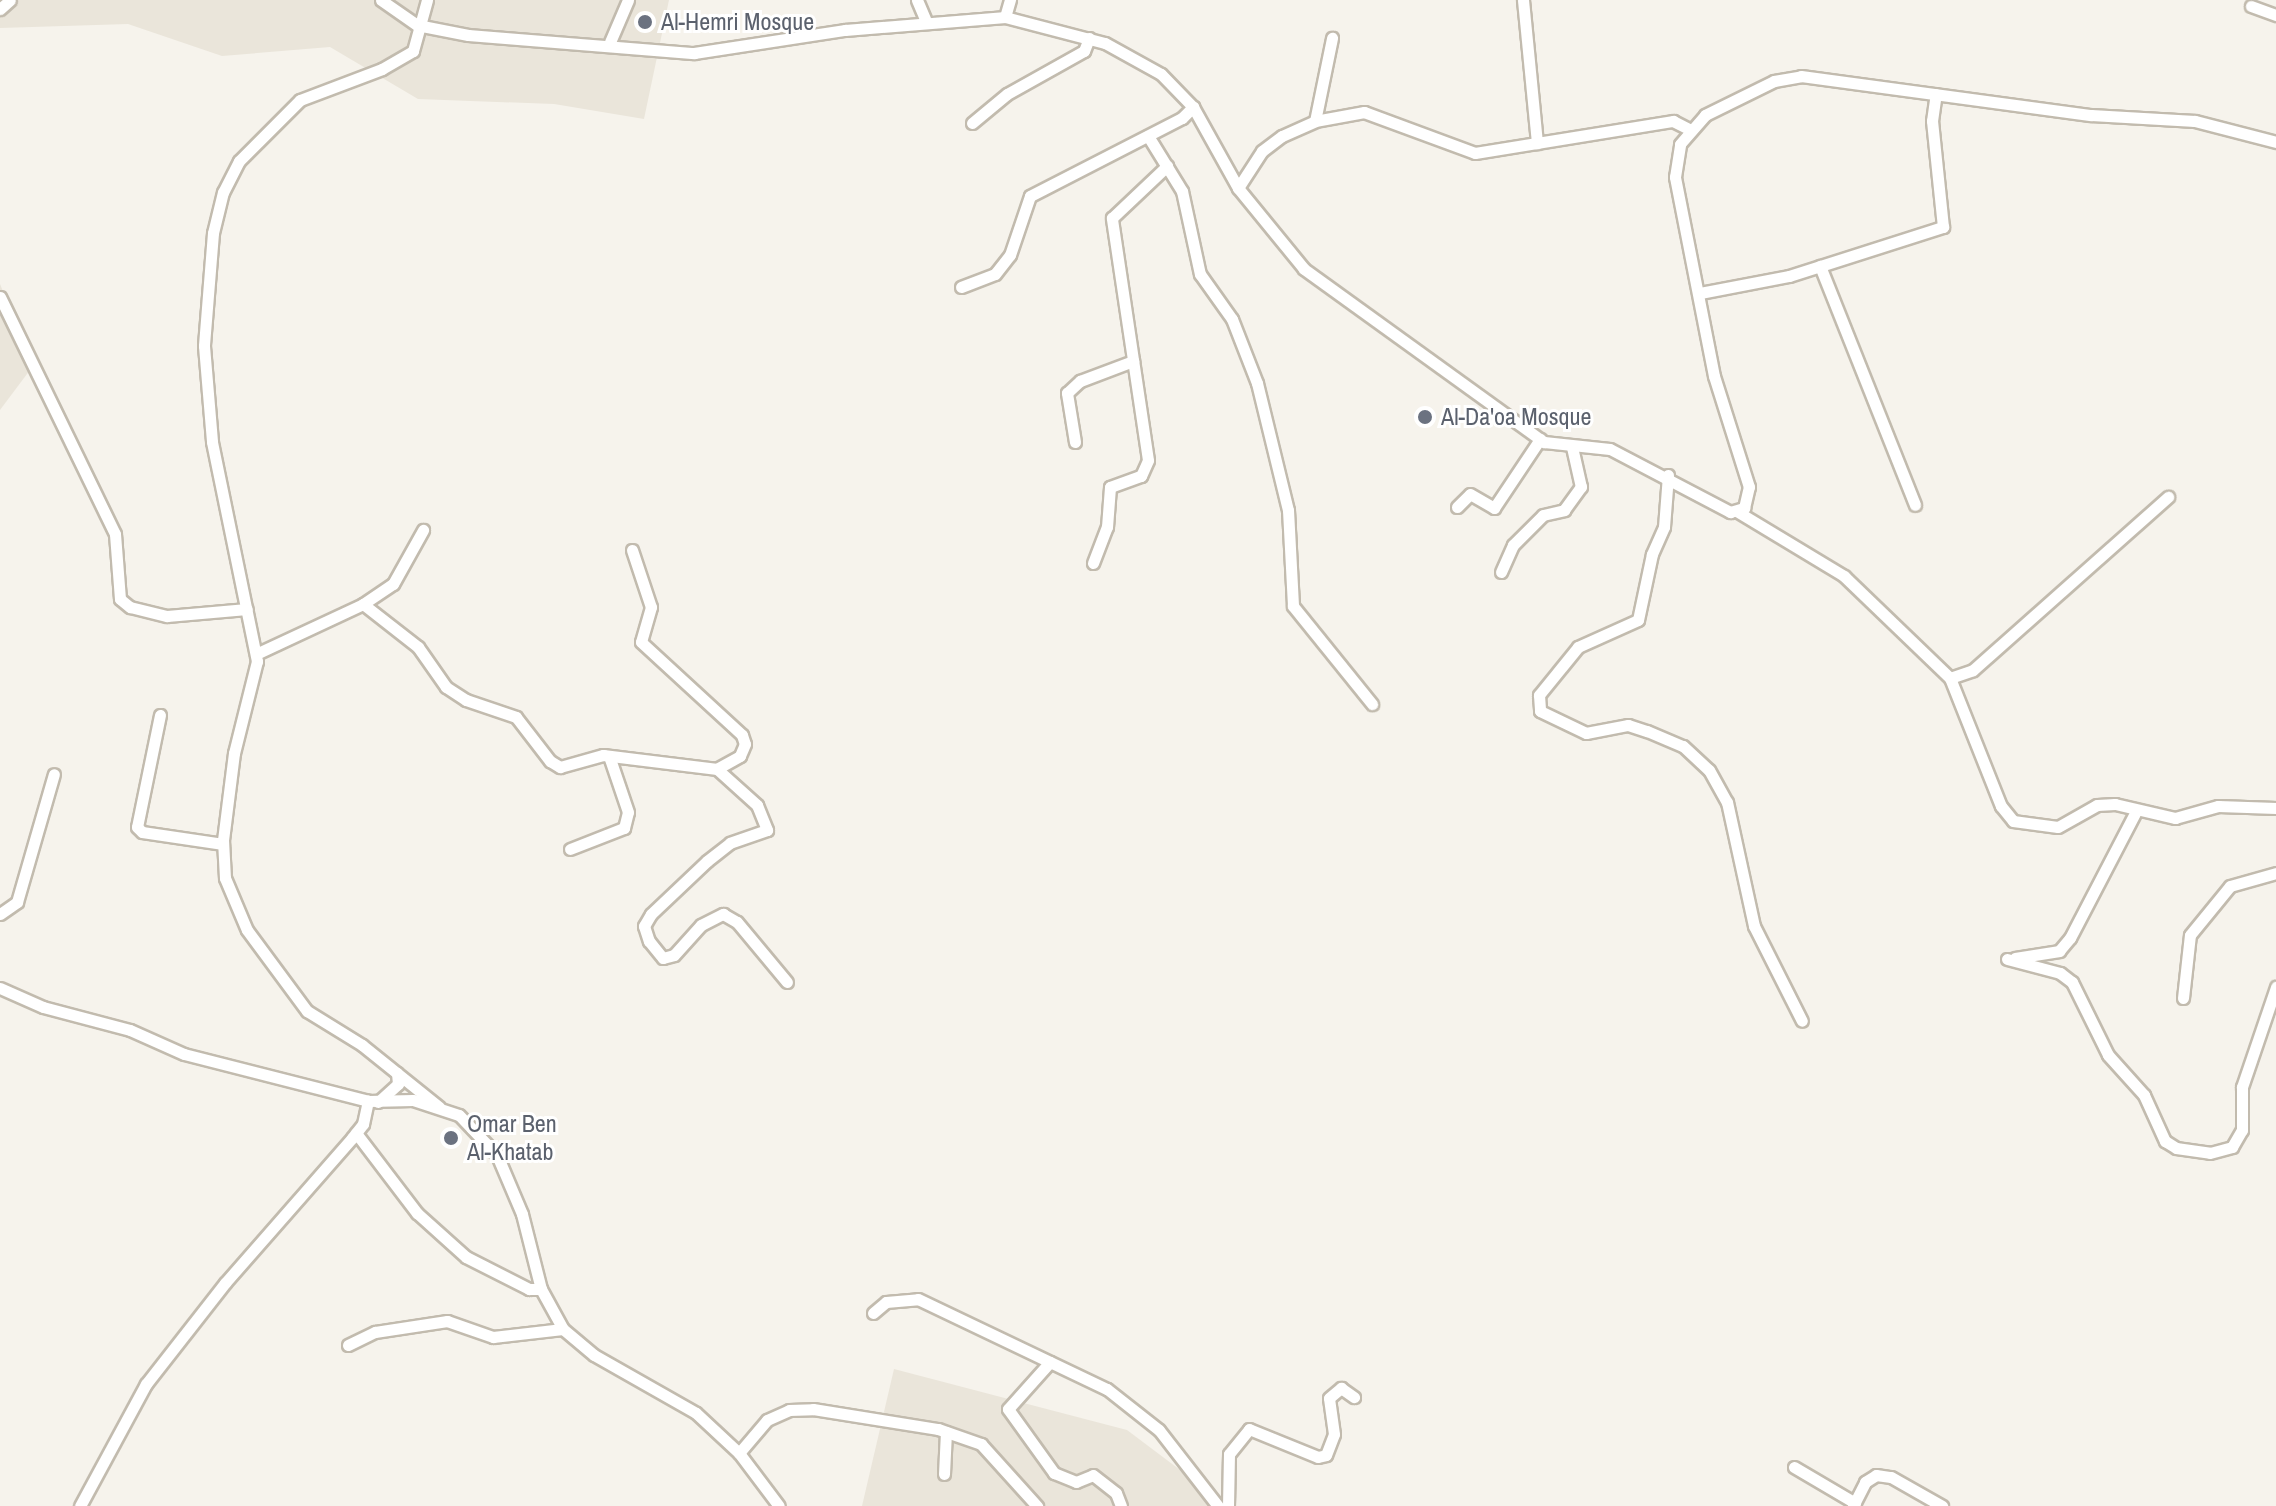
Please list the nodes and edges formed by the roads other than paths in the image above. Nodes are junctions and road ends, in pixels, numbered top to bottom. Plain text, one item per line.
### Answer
1 (10, 0) edge
2 (381, 0) edge
3 (427, 0) edge
4 (628, 0) edge
5 (917, 0) edge
6 (1010, 0) edge
7 (1523, 0) edge
8 (2251, 6) dead end
9 (0, 9) edge
10 (2276, 15) edge
11 (1005, 17) junction
12 (927, 23) junction
13 (417, 25) junction
14 (1089, 38) junction
15 (1332, 38) dead end
16 (610, 42) junction
17 (1936, 94) junction
18 (1193, 107) junction
19 (1315, 121) junction
20 (972, 123) dead end
21 (1689, 129) junction
22 (1148, 136) junction
23 (2276, 142) edge
24 (1537, 143) junction
25 (1167, 166) junction
26 (1238, 188) junction
27 (1820, 266) junction
28 (961, 287) dead end
29 (1700, 293) junction
30 (0, 297) edge
31 (1133, 361) junction
32 (1540, 439) junction
33 (1075, 442) dead end
34 (1572, 447) junction
35 (1668, 475) junction
36 (2168, 497) dead end
37 (1915, 505) dead end
38 (1457, 507) dead end
39 (1738, 512) junction
40 (423, 530) dead end
41 (632, 550) dead end
42 (1093, 563) dead end
43 (1501, 572) dead end
44 (363, 604) junction
45 (247, 609) junction
46 (256, 654) junction
47 (1950, 678) junction
48 (1372, 704) dead end
49 (160, 715) dead end
50 (609, 756) junction
51 (717, 769) junction
52 (54, 774) dead end
53 (2276, 808) edge
54 (2136, 811) junction
55 (223, 844) junction
56 (570, 849) dead end
57 (2273, 878) edge
58 (0, 914) edge
59 (787, 982) dead end
60 (2276, 987) edge
61 (0, 988) edge
62 (2183, 998) dead end
63 (1802, 1021) dead end
64 (397, 1073) junction
65 (373, 1102) junction
66 (439, 1107) junction
67 (356, 1133) junction
68 (541, 1289) junction
69 (873, 1313) dead end
70 (563, 1329) junction
71 (348, 1345) dead end
72 (1050, 1362) junction
73 (1354, 1397) dead end
74 (946, 1432) junction
75 (739, 1453) junction
76 (1794, 1467) dead end
77 (944, 1474) dead end
78 (1854, 1504) edge
79 (80, 1506) edge
80 (779, 1506) edge
81 (1037, 1506) edge
82 (1121, 1506) edge
83 (1218, 1506) edge
84 (1228, 1506) edge
85 (1942, 1506) edge

1 - 9 street
2 - 13 street
3 - 13 street
4 - 16 street
5 - 12 street
6 - 11 street
7 - 24 street
8 - 10 street
11 - 12 street
11 - 14 street
12 - 16 street
13 - 16 street
13 - 45 street
14 - 18 street
14 - 20 street
15 - 19 street
17 - 21 street
17 - 23 street
17 - 27 street
18 - 22 street
18 - 26 street
19 - 24 street
19 - 26 street
21 - 24 street
21 - 29 street
22 - 25 street
22 - 28 street
25 - 31 street
25 - 48 street
26 - 32 street
27 - 29 street
27 - 37 street
29 - 39 street
30 - 45 street
31 - 33 street
31 - 42 street
32 - 34 street
32 - 38 street
34 - 35 street
34 - 43 street
35 - 39 street
35 - 63 street
36 - 47 street
39 - 47 street
40 - 44 street
41 - 51 street
44 - 46 street
44 - 50 street
45 - 46 street
46 - 55 street
47 - 54 street
49 - 55 street
50 - 51 street
50 - 56 street
51 - 59 street
52 - 58 street
53 - 54 street
54 - 60 street
55 - 64 street
57 - 62 street
61 - 65 street
64 - 65 street
64 - 66 street
65 - 66 street
65 - 67 street
66 - 68 street
67 - 68 street
67 - 79 street
68 - 70 street
69 - 72 street
70 - 71 street
70 - 75 street
72 - 82 street
72 - 83 street
73 - 84 street
74 - 75 street
74 - 77 street
74 - 81 street
75 - 80 street
76 - 78 street
78 - 85 street

